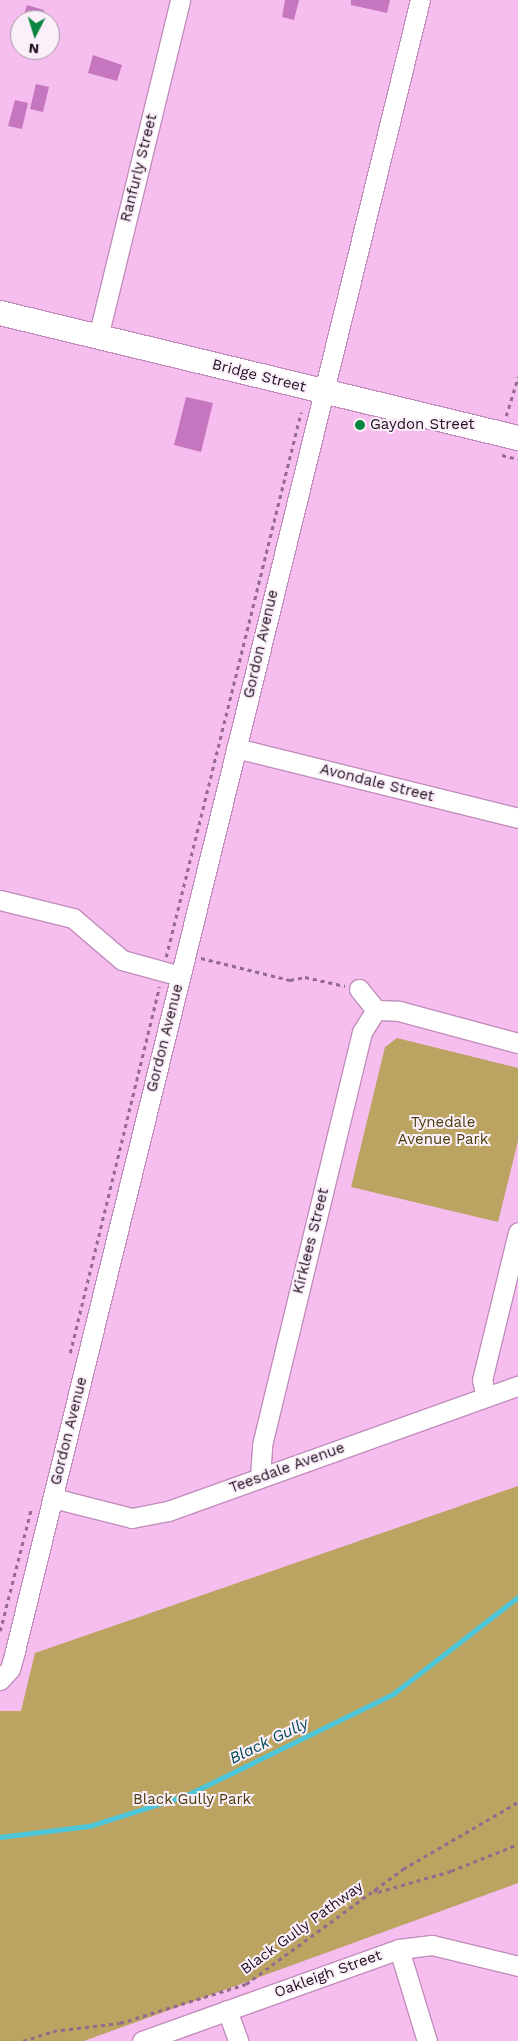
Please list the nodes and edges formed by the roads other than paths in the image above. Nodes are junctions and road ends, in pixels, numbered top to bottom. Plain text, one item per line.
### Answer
1 (180, 0) edge
2 (420, 0) edge
3 (0, 313) edge
4 (98, 337) junction
5 (312, 399) junction
6 (518, 438) edge
7 (236, 748) junction
8 (518, 818) edge
9 (0, 900) edge
10 (171, 974) junction
11 (359, 989) road end
12 (376, 1010) junction
13 (518, 1042) edge
14 (518, 1232) edge
15 (518, 1386) edge
16 (486, 1397) junction
17 (260, 1477) junction
18 (53, 1498) junction
19 (0, 1680) edge
20 (399, 1949) junction
21 (518, 1966) edge
22 (228, 2010) junction
23 (142, 2041) edge
24 (238, 2041) edge
25 (427, 2041) edge

1 - 4 street, Ranfurly Street
2 - 5 street
3 - 4 main road, Bridge Street
4 - 5 main road, Bridge Street
5 - 6 main road, Bridge Street
5 - 7 street, Gordon Avenue
7 - 8 street, Avondale Street
7 - 10 street, Gordon Avenue
9 - 10 street
10 - 18 street, Gordon Avenue
11 - 12 street
12 - 13 street
12 - 17 street, Kirklees Street
14 - 16 street
15 - 16 street, Teesdale Avenue
16 - 17 street, Teesdale Avenue
17 - 18 street, Teesdale Avenue
18 - 19 street, Gordon Avenue
20 - 21 street, Oakleigh Street
20 - 22 street, Oakleigh Street
20 - 25 street
22 - 23 street, Oakleigh Street
22 - 24 street

